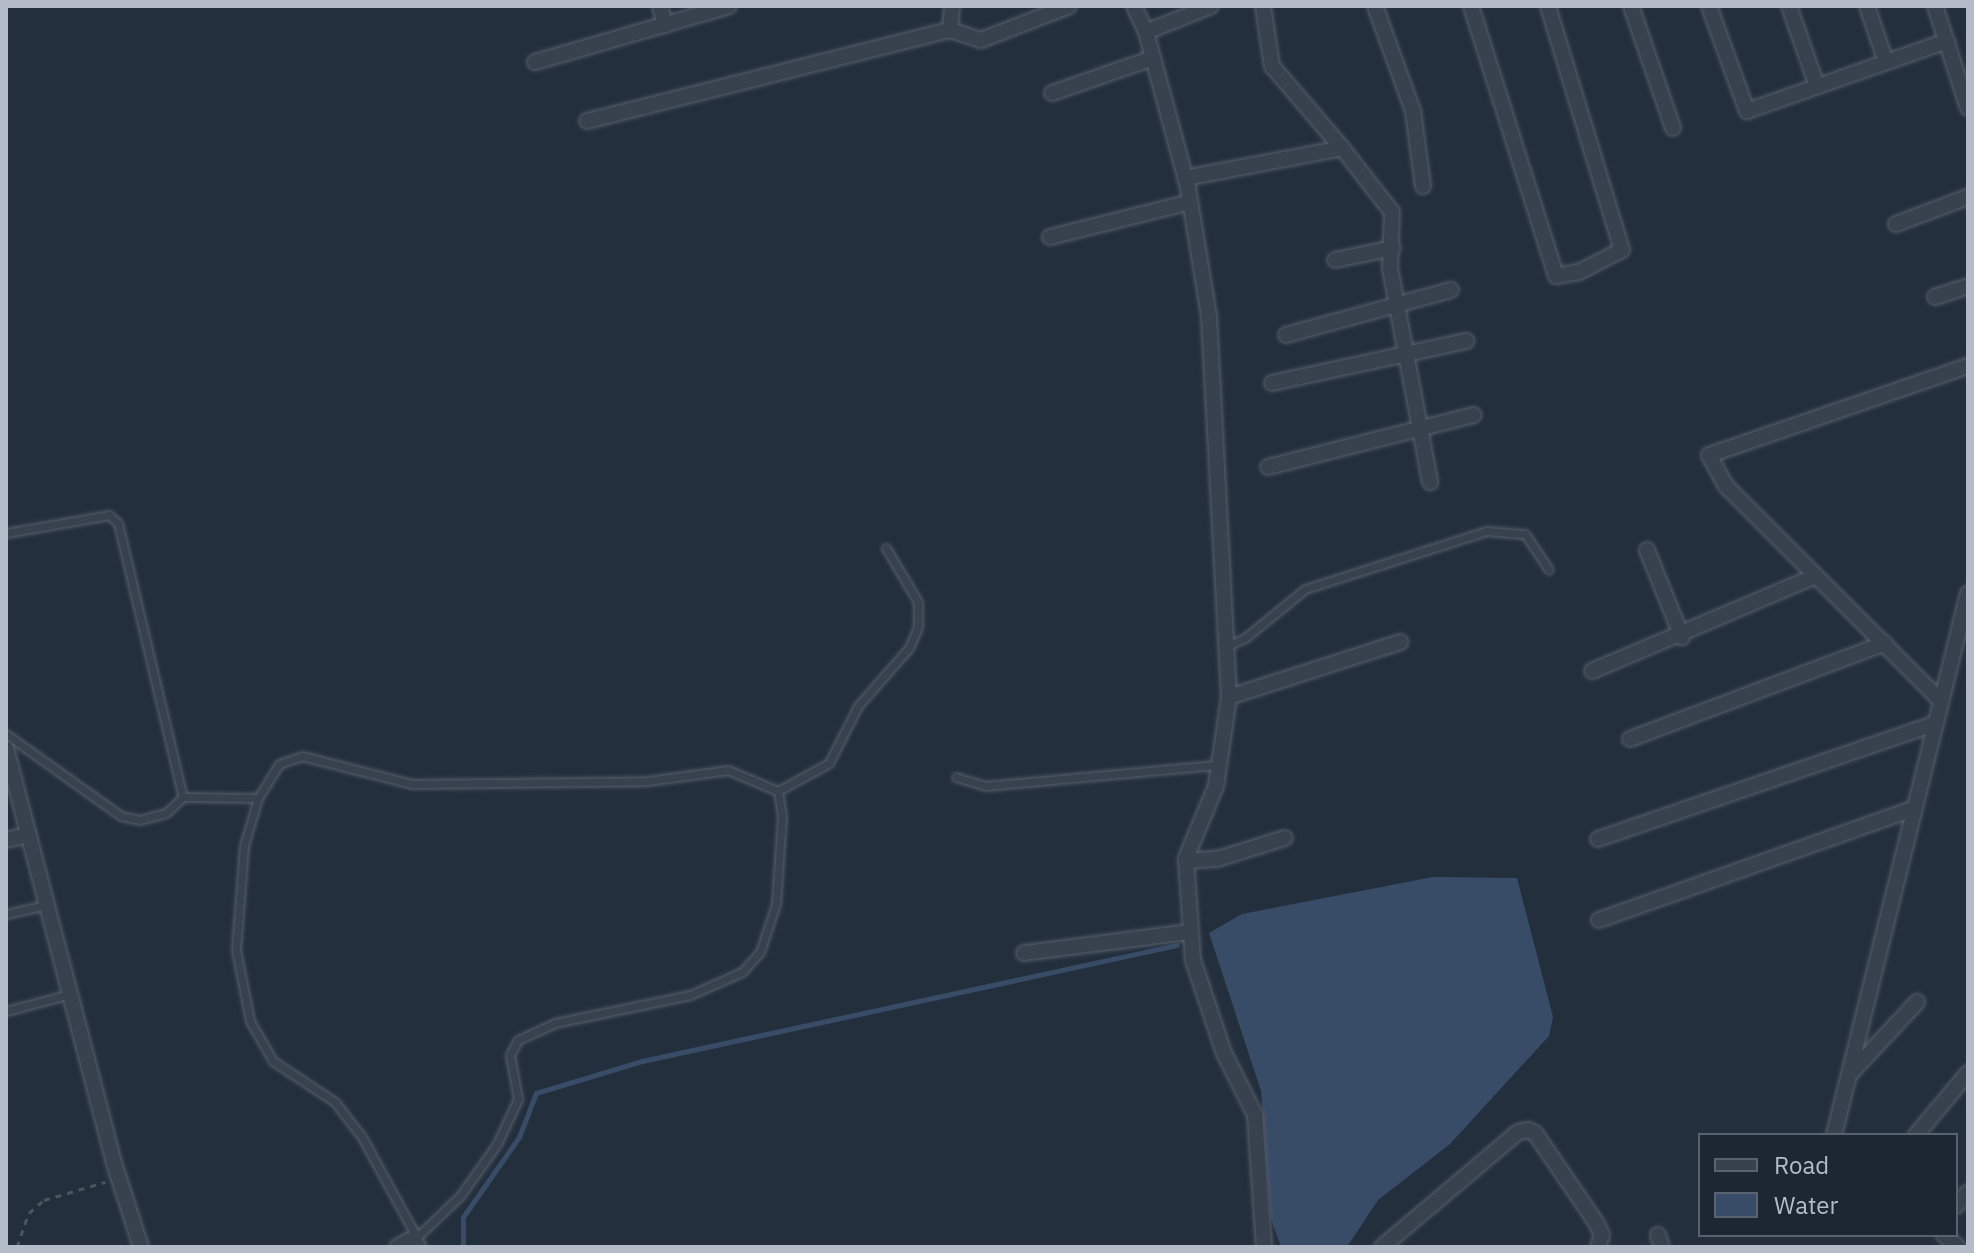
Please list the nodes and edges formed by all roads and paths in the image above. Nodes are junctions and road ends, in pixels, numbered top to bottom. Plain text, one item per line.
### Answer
1 (660, 6) edge
2 (729, 6) edge
3 (952, 6) edge
4 (1069, 6) edge
5 (1134, 6) edge
6 (1211, 6) edge
7 (1263, 6) edge
8 (1375, 6) edge
9 (1471, 6) edge
10 (1548, 6) edge
11 (1631, 6) edge
12 (1709, 6) edge
13 (1789, 6) edge
14 (1867, 6) edge
15 (1935, 6) edge
16 (665, 25) junction
17 (950, 30) junction
18 (1146, 32) junction
19 (1947, 41) junction
20 (1153, 58) junction
21 (535, 62) dead end
22 (1886, 62) junction
23 (1817, 86) junction
24 (1052, 93) dead end
25 (1968, 108) edge
26 (587, 121) dead end
27 (1673, 128) dead end
28 (1342, 148) junction
29 (1185, 178) junction
30 (1423, 186) dead end
31 (1968, 197) edge
32 (1190, 202) junction
33 (1896, 224) dead end
34 (1050, 237) dead end
35 (1393, 248) junction
36 (1335, 260) dead end
37 (1968, 286) edge
38 (1451, 290) dead end
39 (1935, 297) dead end
40 (1397, 307) junction
41 (1286, 335) dead end
42 (1467, 341) dead end
43 (1407, 356) junction
44 (1968, 366) edge
45 (1272, 383) dead end
46 (1474, 415) dead end
47 (1421, 433) junction
48 (1268, 467) dead end
49 (1430, 482) dead end
50 (6, 533) edge
51 (886, 548) dead end
52 (1647, 550) dead end
53 (1549, 570) dead end
54 (1816, 576) junction
55 (1968, 593) edge
56 (1682, 637) junction
57 (1400, 642) dead end
58 (1885, 643) junction
59 (1225, 646) junction
60 (1592, 671) dead end
61 (1229, 697) junction
62 (1941, 701) junction
63 (1936, 723) junction
64 (6, 734) edge
65 (1630, 739) dead end
66 (6, 748) edge
67 (1218, 765) junction
68 (956, 777) dead end
69 (778, 791) junction
70 (183, 797) junction
71 (258, 798) junction
72 (1915, 808) junction
73 (28, 835) junction
74 (1285, 838) dead end
75 (1598, 839) dead end
76 (6, 840) edge
77 (1186, 861) junction
78 (46, 905) junction
79 (6, 914) edge
80 (1599, 920) dead end
81 (1191, 932) junction
82 (1024, 953) dead end
83 (70, 994) junction
84 (1917, 1002) dead end
85 (6, 1011) edge
86 (1968, 1073) edge
87 (1849, 1075) junction
88 (1834, 1133) edge
89 (1918, 1133) edge
90 (119, 1178) junction
91 (419, 1242) edge
92 (17, 1247) edge
93 (141, 1247) edge
94 (397, 1247) edge
95 (1264, 1247) edge
96 (1382, 1247) edge
97 (1598, 1247) edge

1 - 16 street
2 - 16 street
3 - 17 street
4 - 17 street
5 - 18 street
6 - 18 street
7 - 28 street
8 - 30 street
9 - 10 street
11 - 27 street
12 - 23 street
13 - 23 street
14 - 22 street
15 - 19 street
16 - 21 street
17 - 26 street
18 - 20 street
19 - 22 street
19 - 25 street
20 - 24 street
20 - 29 street
22 - 23 street
28 - 29 street
28 - 35 street
29 - 32 street
31 - 33 street
32 - 34 street
32 - 59 street
35 - 36 street
35 - 40 street
37 - 39 street
38 - 40 street
40 - 41 street
40 - 43 street
42 - 43 street
43 - 45 street
43 - 47 street
44 - 54 street
46 - 47 street
47 - 48 street
47 - 49 street
50 - 70 lane
51 - 69 lane
52 - 56 street
53 - 59 lane
54 - 56 street
54 - 58 street
55 - 62 street
56 - 60 street
57 - 61 street
58 - 62 street
58 - 65 street
59 - 61 street
61 - 67 street
62 - 63 street
63 - 72 street
63 - 75 street
64 - 70 lane
66 - 73 street
67 - 68 lane
67 - 77 street
69 - 71 lane
69 - 91 lane
70 - 71 lane
71 - 91 lane
72 - 80 street
72 - 87 street
73 - 76 street
73 - 78 street
74 - 77 street
77 - 81 street
78 - 79 lane
78 - 83 street
81 - 82 street
81 - 95 street
83 - 85 lane
83 - 90 street
84 - 87 street
86 - 89 street
87 - 88 street
90 - 92 path
90 - 93 street
91 - 94 street
96 - 97 street

